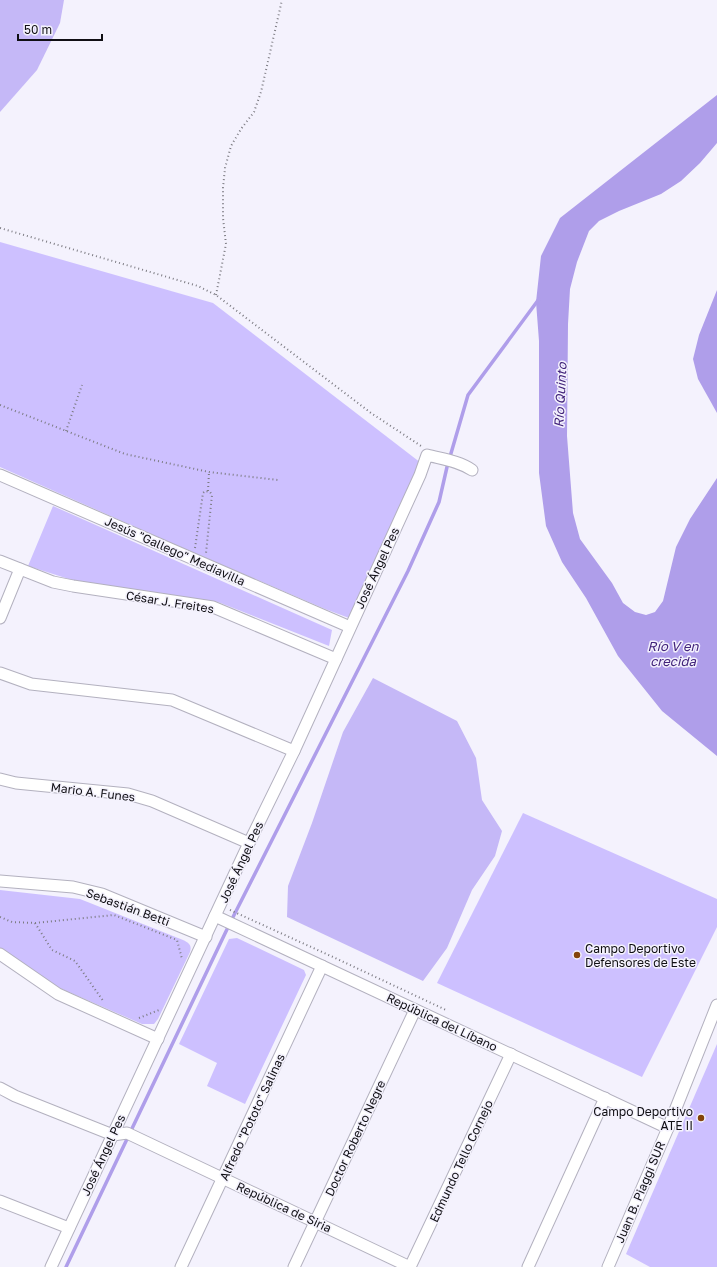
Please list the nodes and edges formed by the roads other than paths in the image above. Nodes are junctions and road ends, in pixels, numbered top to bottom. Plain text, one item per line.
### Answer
1 (472, 470) dead end
2 (0, 475) edge
3 (0, 561) edge
4 (20, 569) junction
5 (0, 618) edge
6 (350, 628) junction
7 (336, 659) junction
8 (0, 672) edge
9 (294, 751) junction
10 (0, 779) edge
11 (249, 843) junction
12 (0, 881) edge
13 (216, 916) junction
14 (206, 937) junction
15 (0, 954) edge
16 (322, 966) junction
17 (717, 1005) edge
18 (416, 1010) junction
19 (158, 1039) junction
20 (511, 1054) junction
21 (0, 1088) edge
22 (605, 1098) junction
23 (668, 1128) junction
24 (113, 1135) junction
25 (223, 1179) junction
26 (0, 1201) edge
27 (315, 1222) junction
28 (69, 1228) junction
29 (51, 1267) edge
30 (181, 1267) edge
31 (294, 1267) edge
32 (410, 1267) edge
33 (528, 1267) edge
34 (608, 1267) edge

1 - 6 street, José Ángel Pes
2 - 6 street, Jesús "Gallego" Mediavilla
3 - 4 street, César J. Freites
4 - 5 street
4 - 7 street, César J. Freites
6 - 7 street, José Ángel Pes
7 - 9 street, José Ángel Pes
8 - 9 street
9 - 11 street, José Ángel Pes
10 - 11 street, Mario A. Funes
11 - 13 street, José Ángel Pes
12 - 14 street, Sebastián Betti
13 - 14 street, José Ángel Pes
13 - 16 street, República del Líbano
14 - 19 street, José Ángel Pes
15 - 19 street
16 - 18 street, República del Líbano
16 - 25 street, Alfredo "Pototo" Salinas
17 - 23 street, Juan B. Piaggi SUR
18 - 20 street, República del Líbano
18 - 27 street, Doctor Roberto Negre
19 - 24 street, José Ángel Pes
20 - 22 street, República del Líbano
20 - 32 street, Edmundo Tello Cornejo
21 - 24 street
22 - 23 street, República del Líbano
22 - 33 street
23 - 34 street, Juan B. Piaggi SUR
24 - 25 street, República de Siria
24 - 28 street, José Ángel Pes
25 - 27 street, República de Siria
25 - 30 street, Alfredo "Pototo" Salinas
26 - 28 street
27 - 31 street, Doctor Roberto Negre
27 - 32 street, República de Siria
28 - 29 street, José Ángel Pes

